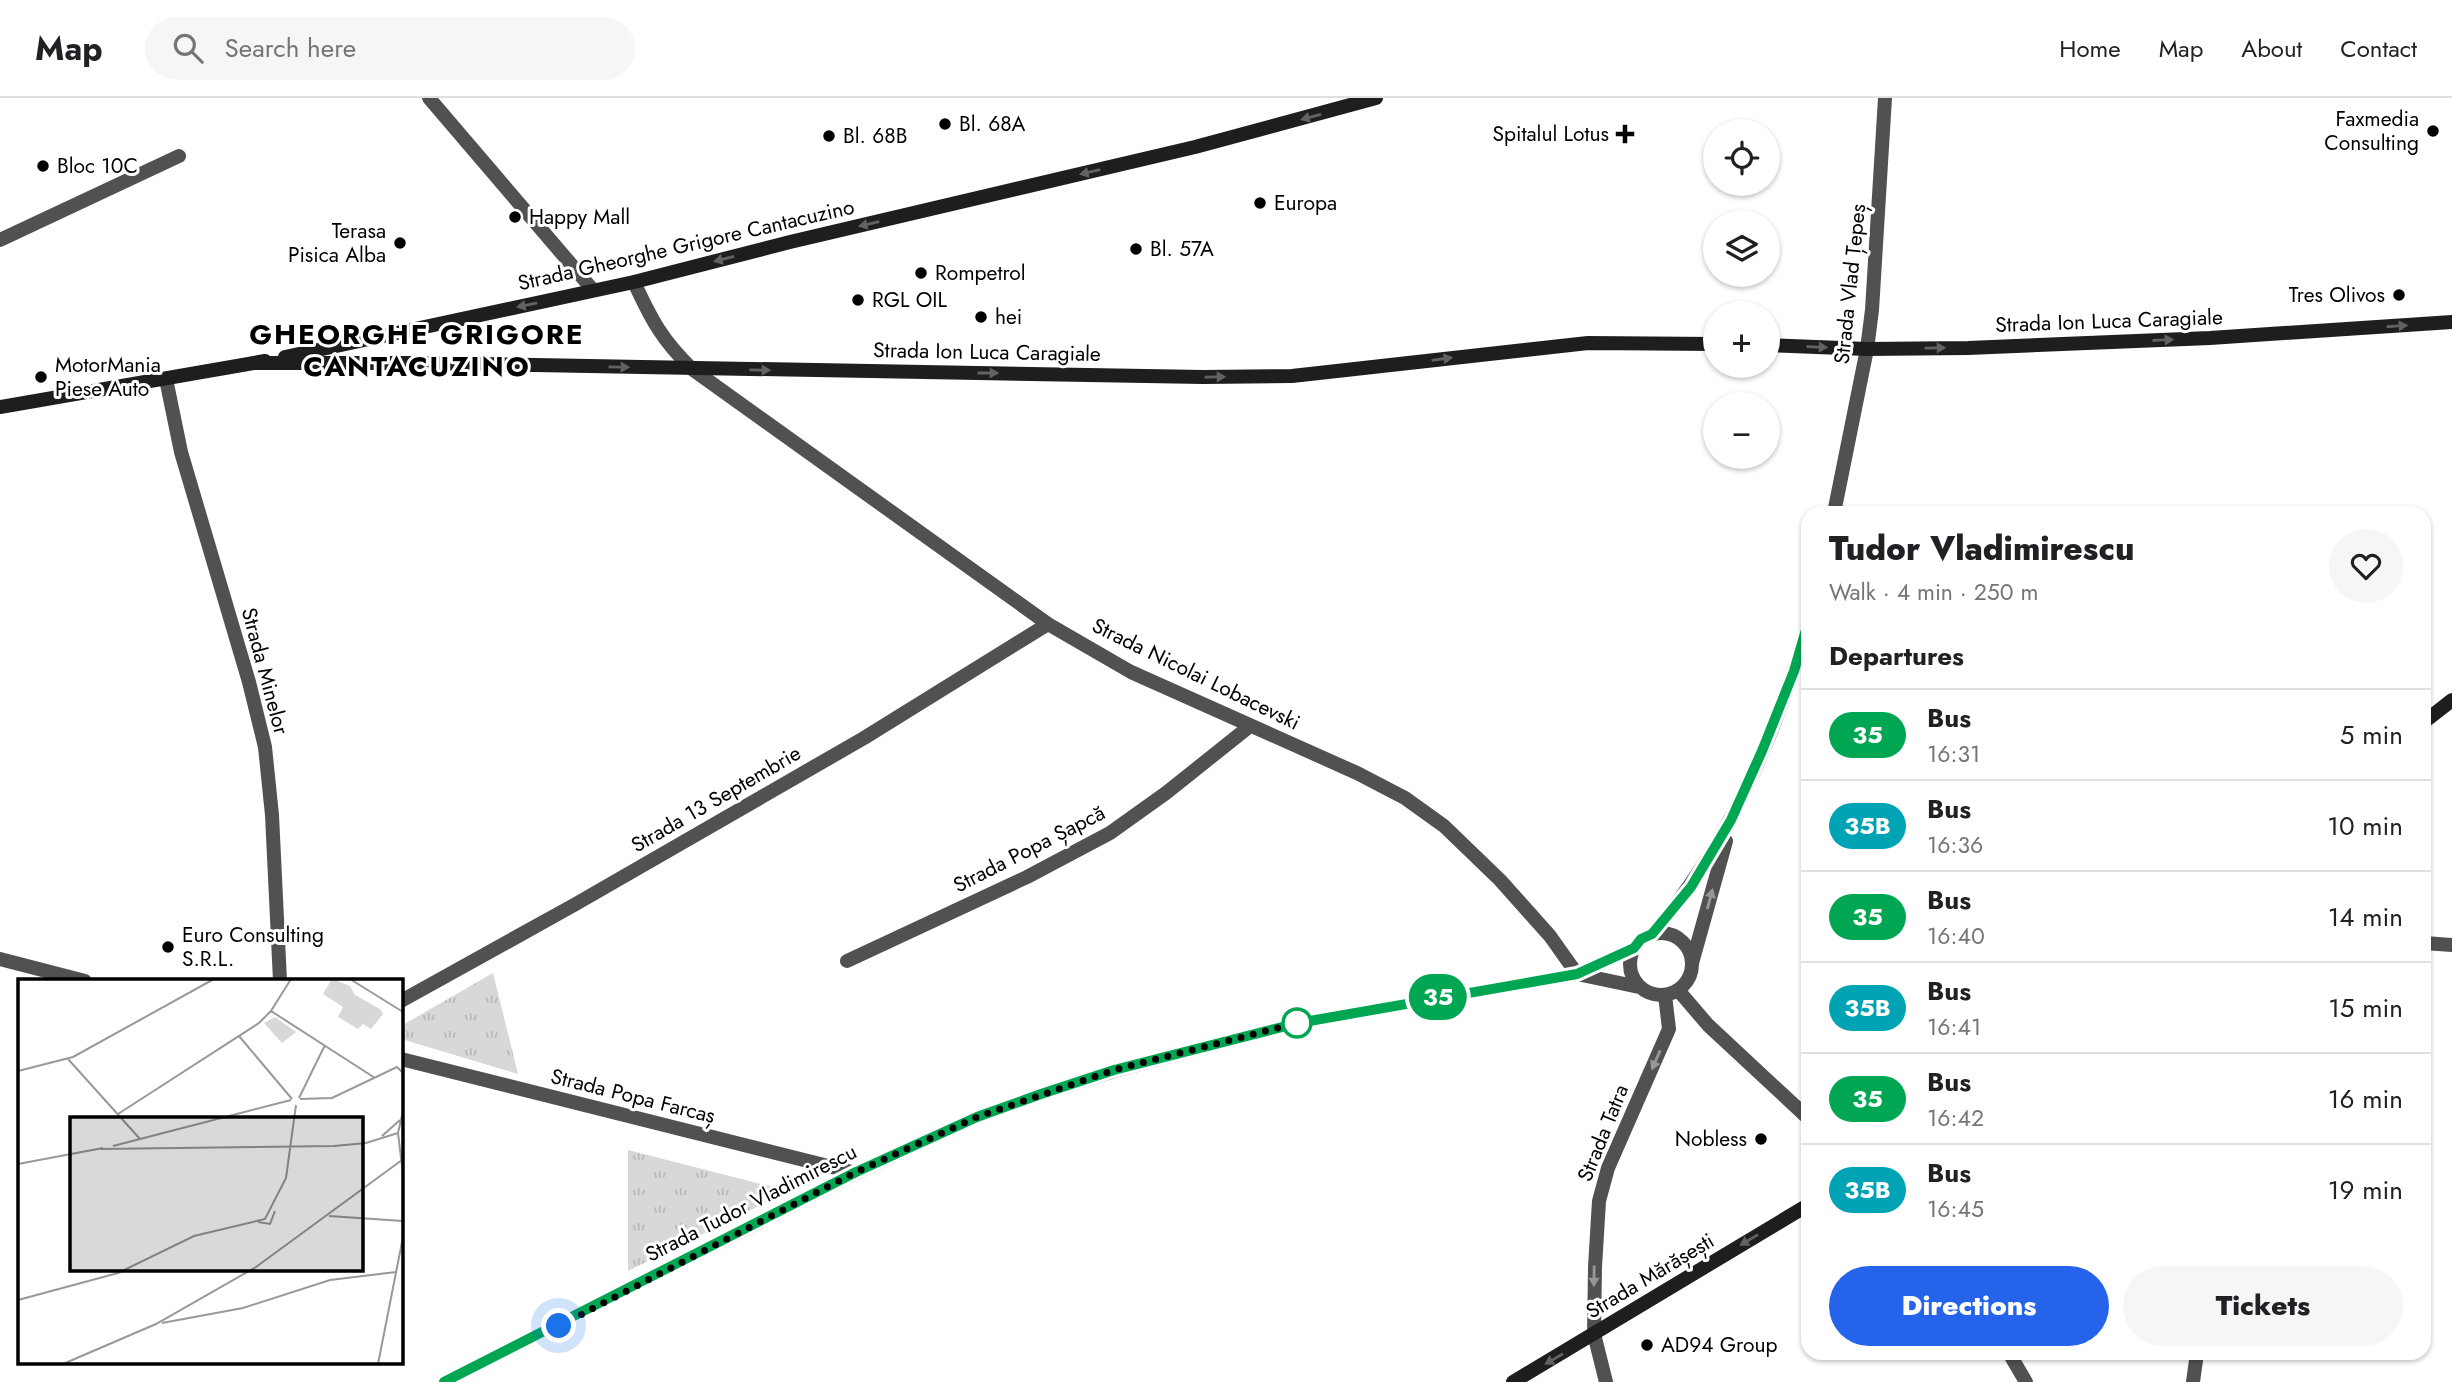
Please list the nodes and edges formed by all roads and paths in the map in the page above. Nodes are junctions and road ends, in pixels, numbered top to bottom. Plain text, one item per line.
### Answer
1 (429, 98) edge
2 (1376, 98) edge
3 (1885, 98) edge
4 (179, 156) dead end
5 (0, 240) edge
6 (634, 282) junction
7 (593, 290) junction
8 (2452, 321) edge
9 (1703, 344) edge
10 (1780, 345) edge
11 (1867, 349) junction
12 (257, 363) junction
13 (692, 369) junction
14 (166, 379) junction
15 (0, 407) edge
16 (1835, 506) edge
17 (1048, 624) junction
18 (1801, 648) edge
19 (2452, 700) edge
20 (2431, 716) edge
21 (1250, 726) junction
22 (1731, 820) junction
23 (1652, 934) junction
24 (2431, 944) edge
25 (2452, 945) edge
26 (1634, 948) junction
27 (0, 959) edge
28 (847, 961) dead end
29 (1692, 965) junction
30 (1577, 974) junction
31 (77, 979) edge
32 (280, 979) edge
33 (1639, 987) junction
34 (1672, 993) junction
35 (402, 1000) edge
36 (402, 1059) edge
37 (1801, 1111) edge
38 (856, 1172) junction
39 (1801, 1209) edge
40 (1594, 1334) junction
41 (2013, 1360) edge
42 (2196, 1360) edge
43 (444, 1382) edge
44 (1513, 1382) edge
45 (1606, 1382) edge
46 (2026, 1382) edge
47 (2193, 1382) edge

1 - 7 street
2 -> 6 main road, Strada Gheorghe Grigore Cantacuzino
3 - 11 street, Strada Vlad Țepeș
4 - 5 street
6 - 7 main road, Strada Gheorghe Grigore Cantacuzino
6 - 13 street, Strada Nicolai Lobacevski
7 -> 12 main road, Strada Gheorghe Grigore Cantacuzino
11 -> 8 main road, Strada Ion Luca Caragiale
13 -> 9 main road, Strada Ion Luca Caragiale
10 -> 11 main road, Strada Ion Luca Caragiale
11 - 16 street, Strada Vlad Țepeș
12 -> 13 main road, Strada Ion Luca Caragiale
12 - 14 main road, Strada Gheorghe Grigore Cantacuzino
13 - 17 street, Strada Nicolai Lobacevski
14 - 15 main road, Strada Gheorghe Grigore Cantacuzino
14 - 32 street, Strada Minelor
17 - 21 street, Strada Nicolai Lobacevski
17 - 35 street, Strada 13 Septembrie
18 - 22 street
19 - 20 main road
21 - 28 street, Strada Popa Șapcă
21 - 30 street, Strada Nicolai Lobacevski
22 - 23 street
29 -> 22 street
23 - 26 street
23 - 29 street
24 - 25 street
26 - 30 street, Strada Tudor Vladimirescu
26 - 33 street
27 - 31 street
29 - 34 street
30 - 33 street, Strada Tudor Vladimirescu
30 - 38 street, Strada Tudor Vladimirescu
33 - 34 street
34 - 37 street
34 -> 40 street, Strada Tatra
36 - 38 street, Strada Popa Farcaș
38 - 43 street, Strada Tudor Vladimirescu
39 -> 40 main road, Strada Mărășești
40 -> 44 main road, Strada Mărășești
40 - 45 street, Strada Tatra
41 - 46 street
42 - 47 street

